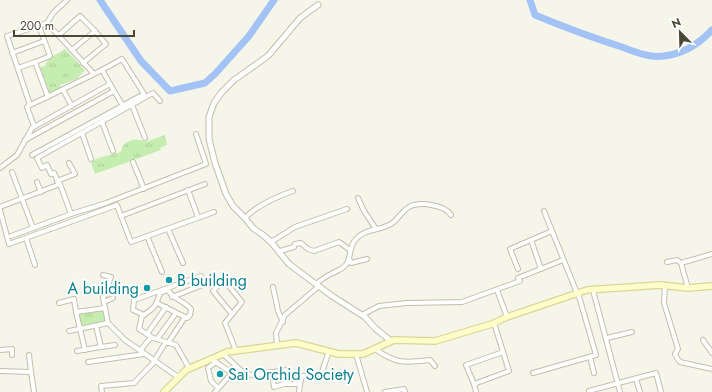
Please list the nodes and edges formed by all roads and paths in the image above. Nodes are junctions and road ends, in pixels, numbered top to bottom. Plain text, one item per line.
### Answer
1 (67, 0) edge
2 (318, 5) dead end
3 (47, 23) junction
4 (39, 26) junction
5 (95, 31) junction
6 (59, 35) junction
7 (44, 41) junction
8 (72, 50) junction
9 (12, 52) junction
10 (35, 62) junction
11 (83, 62) junction
12 (18, 68) junction
13 (102, 70) junction
14 (94, 74) junction
15 (110, 84) junction
16 (63, 90) junction
17 (114, 91) junction
18 (48, 97) junction
19 (160, 102) dead end
20 (30, 105) junction
21 (132, 105) junction
22 (72, 106) junction
23 (122, 106) junction
24 (102, 122) junction
25 (34, 126) junction
26 (82, 133) junction
27 (196, 134) dead end
28 (145, 138) dead end
29 (25, 140) junction
30 (114, 151) dead end
31 (32, 155) dead end
32 (91, 159) dead end
33 (69, 162) dead end
34 (133, 162) dead end
35 (0, 168) edge
36 (12, 172) dead end
37 (37, 182) dead end
38 (58, 182) junction
39 (205, 184) dead end
40 (144, 189) junction
41 (188, 190) junction
42 (41, 192) junction
43 (293, 192) dead end
44 (358, 198) dead end
45 (22, 199) junction
46 (0, 207) edge
47 (347, 209) dead end
48 (0, 210) edge
49 (544, 211) dead end
50 (214, 212) dead end
51 (71, 214) junction
52 (451, 215) dead end
53 (121, 216) junction
54 (198, 217) junction
55 (246, 218) junction
56 (33, 228) junction
57 (168, 229) junction
58 (376, 229) junction
59 (552, 231) junction
60 (11, 236) dead end
61 (147, 236) junction
62 (26, 238) junction
63 (531, 240) junction
64 (271, 242) junction
65 (350, 250) junction
66 (280, 251) junction
67 (712, 254) edge
68 (349, 257) junction
69 (367, 259) dead end
70 (563, 260) junction
71 (667, 262) dead end
72 (183, 263) dead end
73 (681, 263) junction
74 (35, 265) dead end
75 (518, 269) dead end
76 (541, 269) junction
77 (162, 272) dead end
78 (103, 275) dead end
79 (201, 276) dead end
80 (205, 284) dead end
81 (318, 285) junction
82 (665, 286) junction
83 (712, 286) edge
84 (274, 287) dead end
85 (688, 288) junction
86 (594, 289) junction
87 (131, 290) dead end
88 (497, 290) junction
89 (577, 293) junction
90 (172, 297) junction
91 (113, 298) dead end
92 (135, 300) junction
93 (104, 302) junction
94 (59, 303) dead end
95 (157, 303) junction
96 (166, 307) junction
97 (105, 308) junction
98 (76, 312) junction
99 (176, 313) junction
100 (232, 314) junction
101 (144, 315) junction
102 (362, 315) junction
103 (185, 317) junction
104 (507, 317) junction
105 (282, 322) junction
106 (108, 323) junction
107 (494, 323) junction
108 (96, 326) junction
109 (80, 329) junction
110 (69, 331) dead end
111 (632, 332) dead end
112 (147, 334) junction
113 (151, 337) junction
114 (606, 338) junction
115 (157, 339) junction
116 (702, 340) dead end
117 (391, 341) junction
118 (166, 344) junction
119 (277, 344) junction
120 (115, 345) dead end
121 (101, 348) junction
122 (375, 349) junction
123 (0, 350) edge
124 (85, 350) junction
125 (140, 350) junction
126 (77, 351) dead end
127 (236, 351) junction
128 (329, 351) junction
129 (503, 352) junction
130 (712, 353) edge
131 (144, 354) junction
132 (223, 354) junction
133 (356, 354) junction
134 (12, 355) dead end
135 (28, 355) dead end
136 (590, 357) junction
137 (155, 361) junction
138 (214, 361) junction
139 (88, 362) dead end
140 (435, 366) dead end
141 (189, 368) junction
142 (712, 369) edge
143 (287, 370) dead end
144 (0, 371) edge
145 (31, 372) junction
146 (272, 373) junction
147 (533, 373) dead end
148 (594, 373) dead end
149 (178, 377) junction
150 (636, 378) junction
151 (300, 384) junction
152 (474, 384) junction
153 (618, 384) junction
154 (216, 390) edge
155 (589, 391) edge
156 (34, 392) edge
157 (102, 392) edge
158 (165, 392) edge
159 (299, 392) edge
160 (367, 392) edge
161 (385, 392) edge
162 (405, 392) edge
163 (476, 392) edge
164 (620, 392) edge
165 (640, 392) edge
166 (661, 392) edge

1 - 3 street
2 - 55 street
3 - 4 street
3 - 6 street
4 - 7 street
4 - 9 street
5 - 6 street
5 - 8 street
5 - 11 street
6 - 8 street
7 - 9 street
7 - 10 street
8 - 11 street
9 - 12 street
10 - 12 street
10 - 18 street
11 - 14 street
12 - 20 street
13 - 14 street
13 - 15 street
13 - 23 street
14 - 16 street
15 - 17 street
15 - 22 street
16 - 18 street
16 - 22 street
17 - 23 street
17 - 29 street
18 - 20 street
19 - 21 street
20 - 25 street
21 - 24 street
21 - 28 street
22 - 25 street
23 - 31 street
24 - 26 street
24 - 30 street
25 - 29 street
26 - 32 street
26 - 38 street
27 - 40 street
29 - 35 street
33 - 38 street
34 - 40 street
36 - 45 street
37 - 42 street
38 - 42 street
38 - 51 street
39 - 41 street
40 - 51 street
41 - 53 street
41 - 54 street
42 - 45 street
43 - 55 street
44 - 58 street
45 - 46 street
45 - 56 street
47 - 64 street
48 - 62 street
49 - 59 street
50 - 54 street
51 - 56 street
52 - 58 street
53 - 61 street
53 - 62 street
54 - 57 street
55 - 64 street
56 - 60 street
57 - 61 street
57 - 72 street
58 - 65 street
59 - 63 street
59 - 70 street
61 - 77 street
62 - 74 street
63 - 75 street
63 - 76 street
64 - 66 street
65 - 66 street
65 - 68 street
66 - 81 street
67 - 73 street
68 - 69 street
68 - 81 street
70 - 76 street
70 - 89 street
71 - 73 street
73 - 85 street
76 - 88 street
78 - 93 street
79 - 92 street
80 - 90 street
81 - 102 street
81 - 105 street
82 - 85 main road
82 - 86 main road
82 - 142 street
83 - 85 main road
84 - 105 street
86 - 89 main road
86 - 114 street
87 - 92 street
88 - 102 street
88 - 104 street
89 - 104 main road
89 - 136 street
90 - 95 street
90 - 103 street
91 - 93 street
92 - 101 street
93 - 97 street
94 - 98 street
95 - 96 street
95 - 101 street
96 - 99 street
96 - 112 street
97 - 98 street
97 - 106 street
98 - 109 street
99 - 103 street
99 - 115 street
100 - 100 street
100 - 127 street
101 - 112 street
102 - 117 street
103 - 118 street
104 - 107 main road
105 - 119 street
106 - 108 street
106 - 125 street
107 - 117 main road
107 - 129 street
108 - 109 street
108 - 121 street
109 - 110 street
109 - 124 street
111 - 114 street
112 - 113 street
113 - 115 street
113 - 125 street
114 - 153 street
115 - 118 street
116 - 130 street
117 - 122 main road
118 - 137 street
118 - 141 street
119 - 127 main road
119 - 128 main road
120 - 121 street
121 - 124 street
122 - 133 main road
122 - 140 street
123 - 134 street
124 - 126 street
125 - 131 street
127 - 132 main road
128 - 133 main road
128 - 151 street
129 - 152 street
129 - 152 street
131 - 137 street
131 - 139 street
132 - 138 main road
132 - 146 street
133 - 160 street
135 - 145 street
136 - 147 street
136 - 148 street
137 - 149 street
137 - 157 street
138 - 141 main road
138 - 154 street
138 - 154 street
141 - 149 main road
143 - 146 street
144 - 145 street
145 - 156 street
146 - 151 street
149 - 158 main road
150 - 153 street
150 - 165 street
150 - 166 street
151 - 159 street
152 - 163 street
153 - 155 street
153 - 164 street
161 - 162 street

